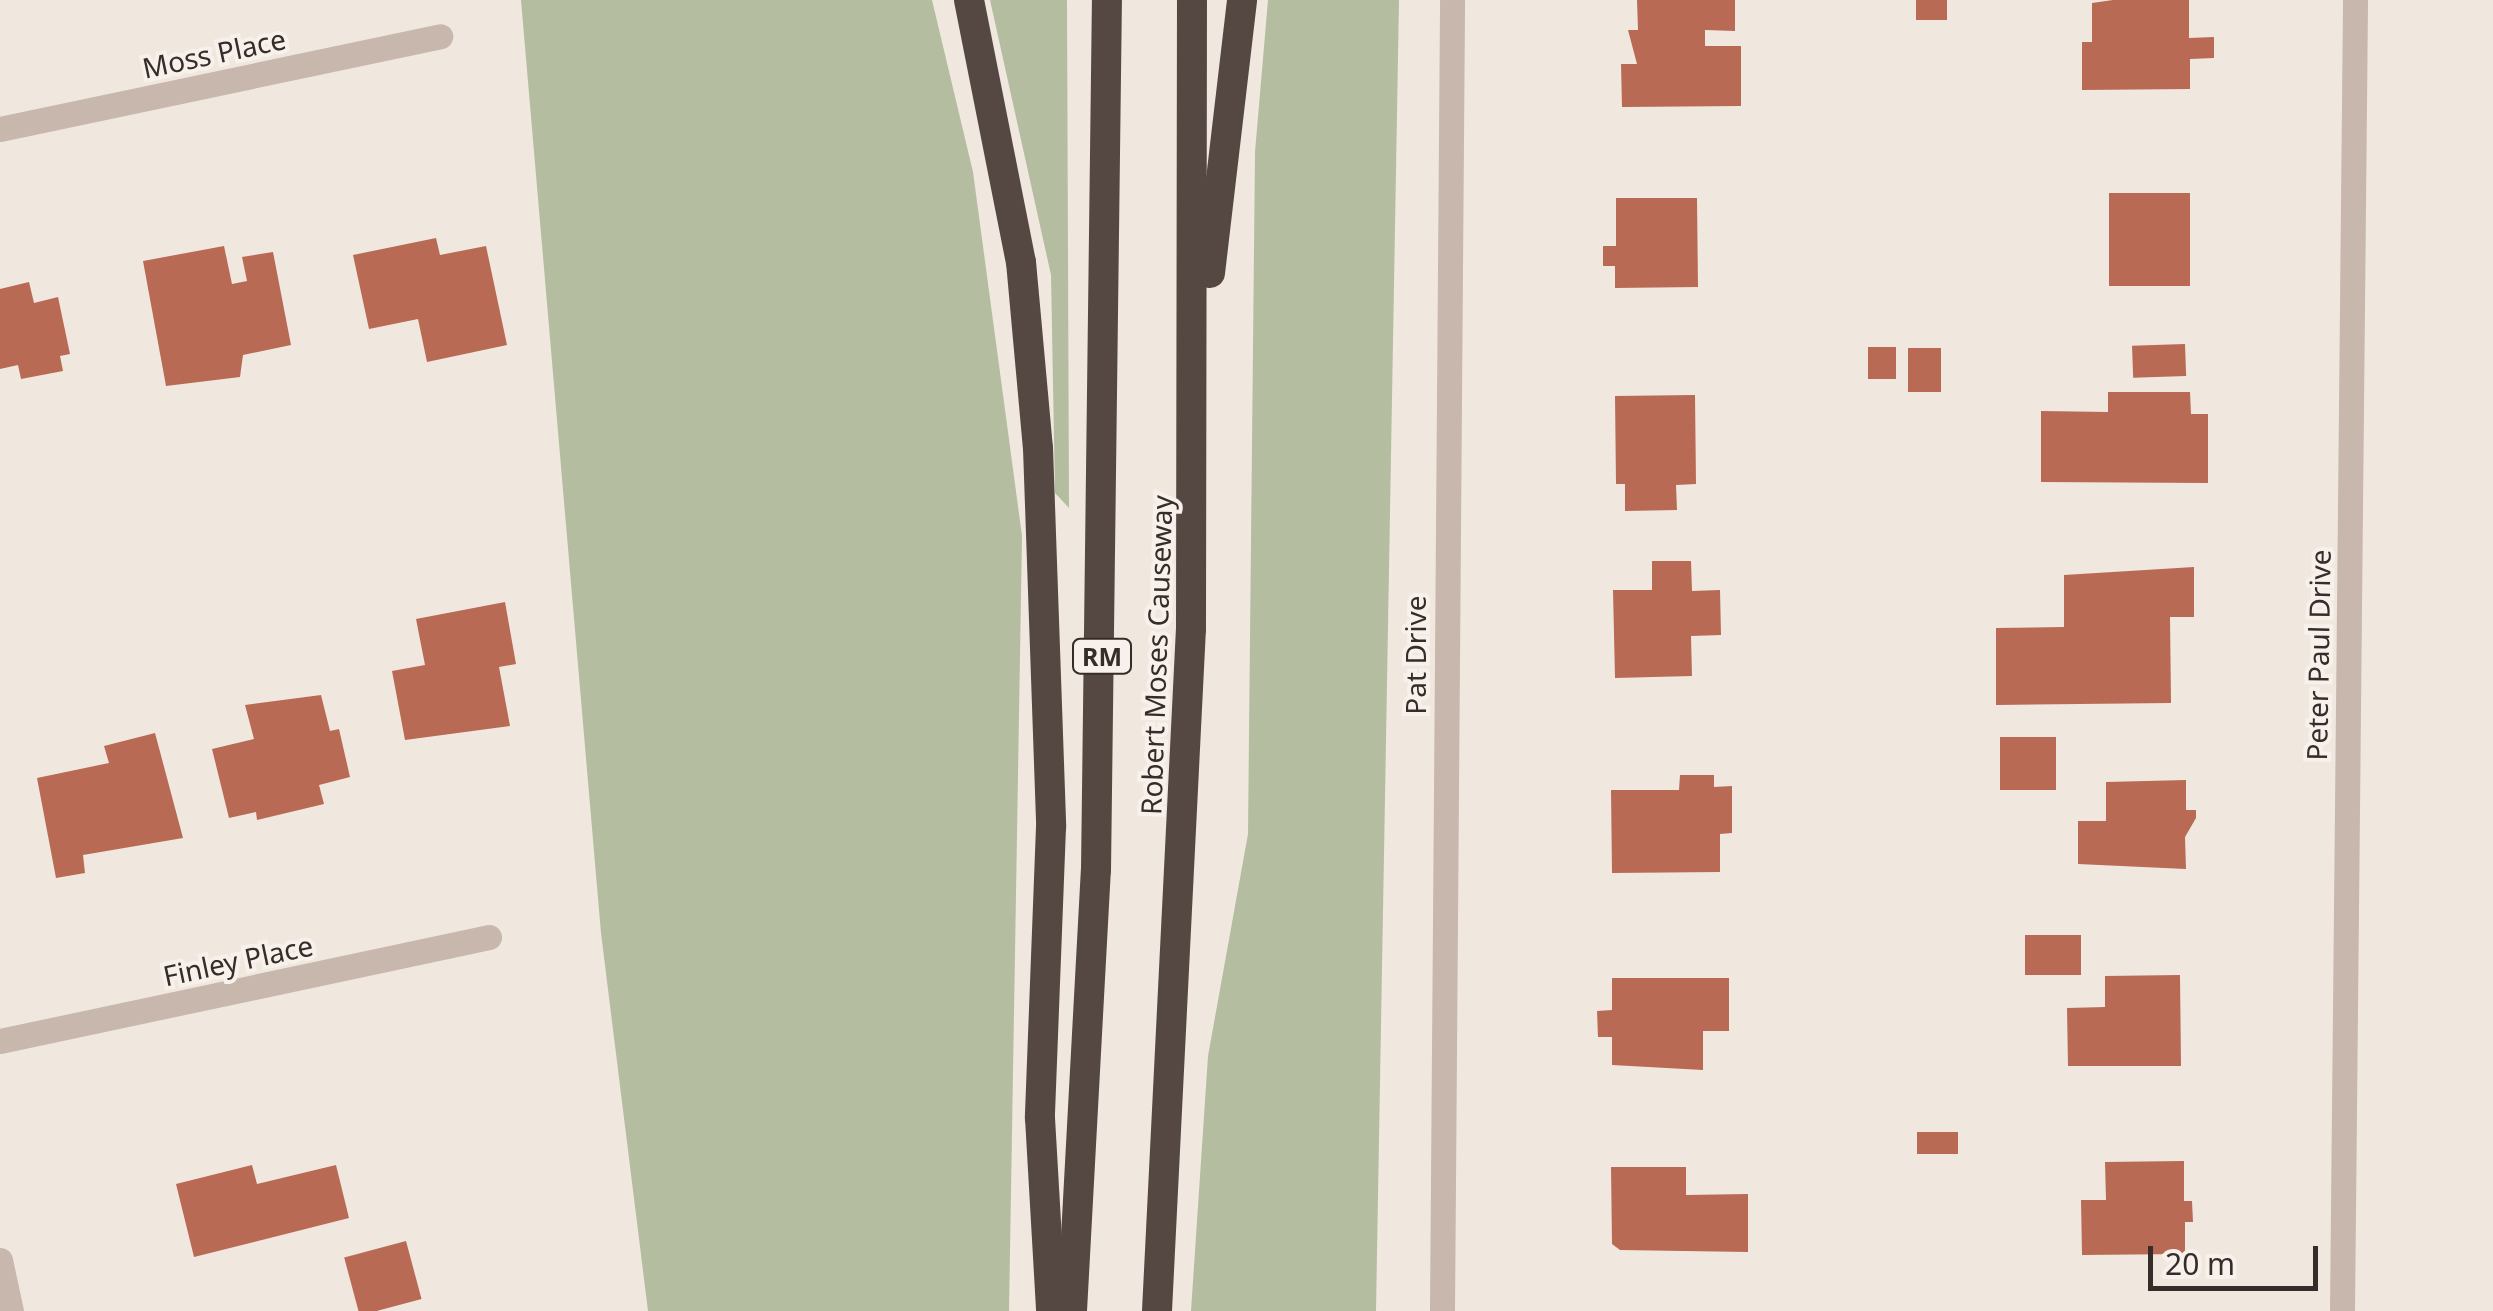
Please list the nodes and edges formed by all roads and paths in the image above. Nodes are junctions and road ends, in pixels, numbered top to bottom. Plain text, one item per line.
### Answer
1 (969, 0) edge
2 (1107, 0) edge
3 (1192, 0) edge
4 (1242, 0) edge
5 (1452, 0) edge
6 (2354, 0) edge
7 (440, 36) dead end
8 (0, 128) edge
9 (1195, 400) junction
10 (489, 937) dead end
11 (0, 1041) edge
12 (0, 1260) edge
13 (11, 1311) edge
14 (1051, 1311) edge
15 (1072, 1311) edge
16 (1158, 1311) edge
17 (1442, 1311) edge
18 (2342, 1311) edge

1 - 14 highway
2 - 15 highway, Robert Moses Causeway / RM
3 - 9 highway, Robert Moses Causeway
4 - 9 highway
5 - 17 street, Pat Drive
6 - 18 street, Peter Paul Drive
7 - 8 street, Moss Place
9 - 16 highway, Robert Moses Causeway
10 - 11 street, Finley Place
12 - 13 street

